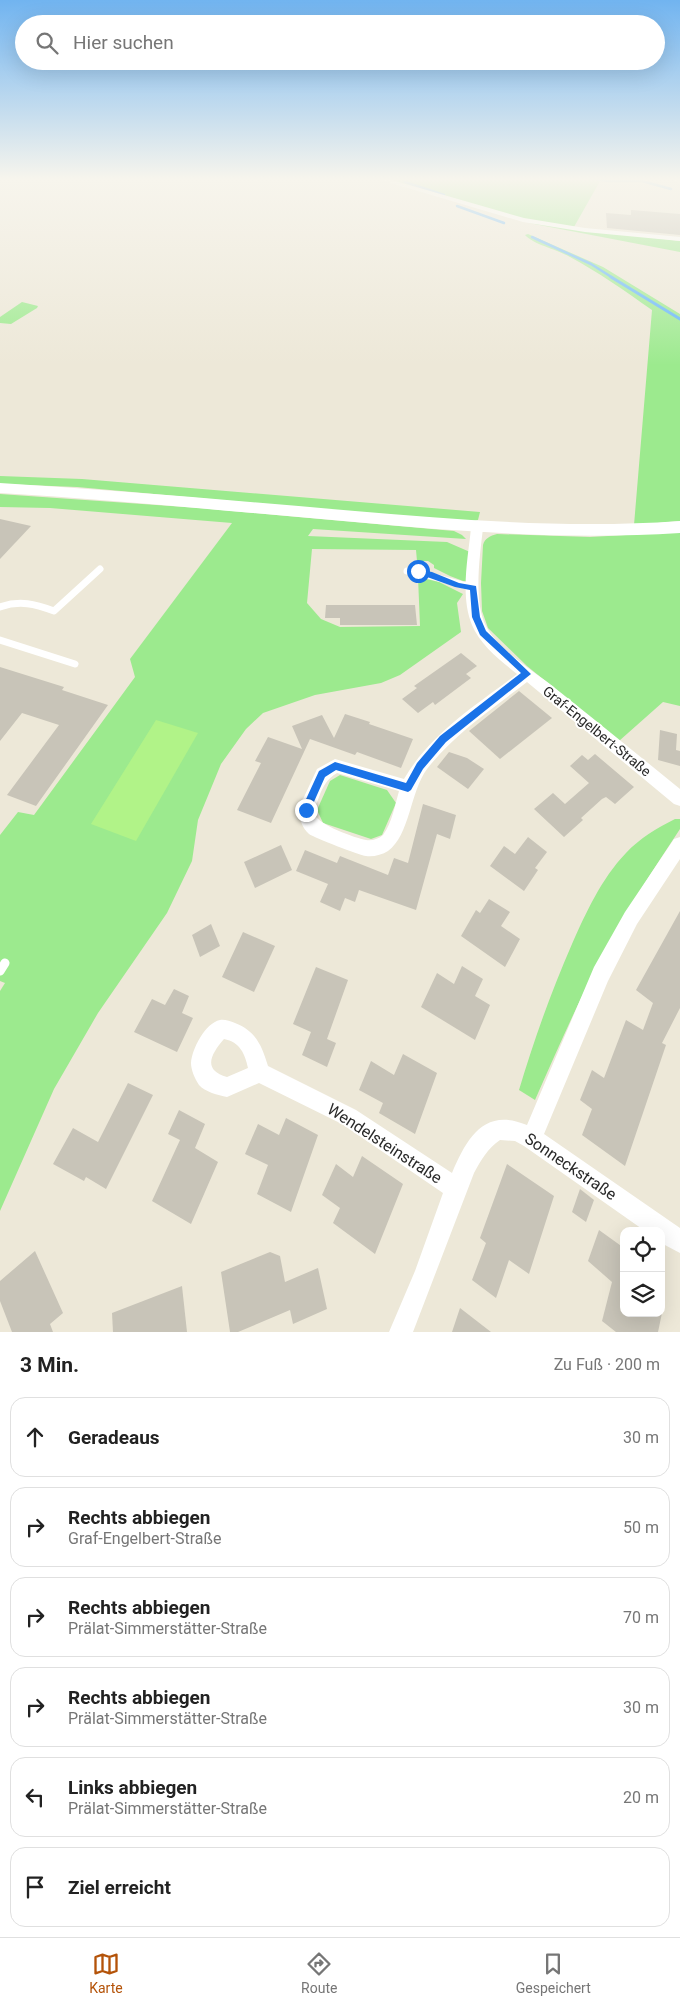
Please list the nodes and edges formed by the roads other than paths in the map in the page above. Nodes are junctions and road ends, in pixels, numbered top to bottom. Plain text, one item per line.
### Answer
1 (0, 488) edge
2 (680, 527) edge
3 (479, 528) junction
4 (100, 569) dead end
5 (407, 571) dead end
6 (474, 588) junction
7 (0, 607) edge
8 (0, 640) edge
9 (75, 664) dead end
10 (527, 674) junction
11 (408, 788) junction
12 (680, 798) edge
13 (680, 844) edge
14 (260, 1072) dead end
15 (532, 1138) junction
16 (455, 1188) junction
17 (680, 1242) edge
18 (401, 1332) edge

1 - 3 main road
2 - 3 main road
3 - 6 street, Graf-Engelbert-Straße
4 - 7 lane
5 - 6 lane
6 - 10 street, Graf-Engelbert-Straße
8 - 9 lane
10 - 11 street
10 - 12 street, Graf-Engelbert-Straße
11 - 11 street
13 - 15 street
14 - 16 street, Wendelsteinstraße
15 - 16 street, Sonneckstraße
15 - 17 street, Sonneckstraße
16 - 18 street, Sonneckstraße

